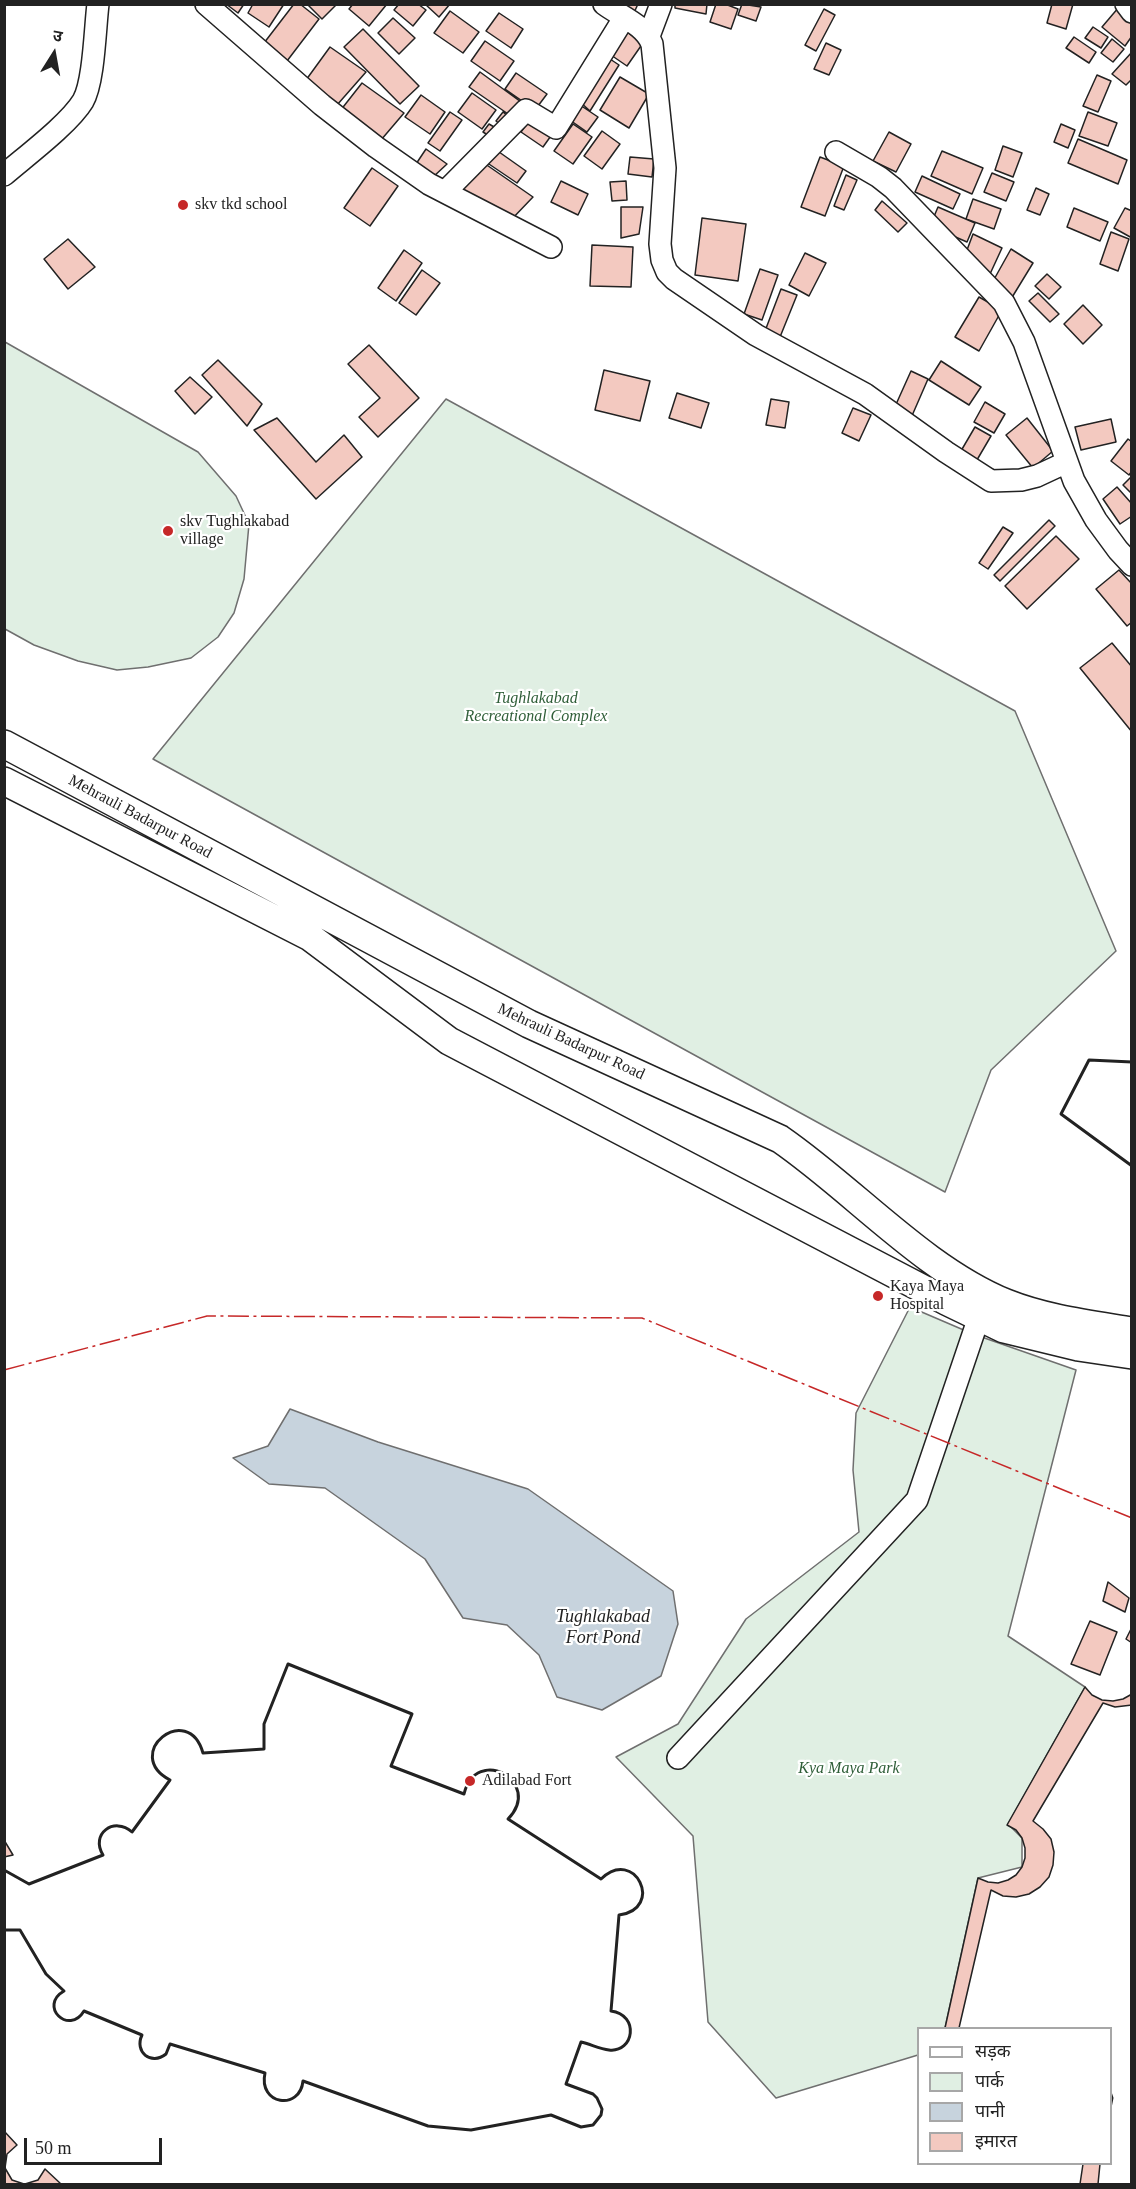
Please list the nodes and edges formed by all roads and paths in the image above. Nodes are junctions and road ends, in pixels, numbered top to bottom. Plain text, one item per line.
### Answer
1 (98, 4) edge
2 (206, 4) edge
3 (604, 4) edge
4 (661, 4) edge
5 (1126, 4) edge
6 (1131, 12) edge
7 (624, 18) junction
8 (649, 36) junction
9 (836, 152) dead end
10 (4, 175) edge
11 (446, 192) junction
12 (551, 247) dead end
13 (1067, 462) junction
14 (1131, 565) edge
15 (4, 744) edge
16 (4, 781) edge
17 (979, 1317) junction
18 (1131, 1331) edge
19 (1131, 1355) edge
20 (678, 1758) dead end

1 - 10 street
2 - 11 street
3 - 7 street
4 - 8 street
5 - 6 street
7 - 8 street
7 - 11 street
8 - 13 street
9 - 13 street
11 - 12 street
13 - 14 street
15 - 18 main road, Mehrauli Badarpur Road
16 - 17 main road, Mehrauli Badarpur Road
17 - 19 main road, Mehrauli Badarpur Road
17 - 20 street

